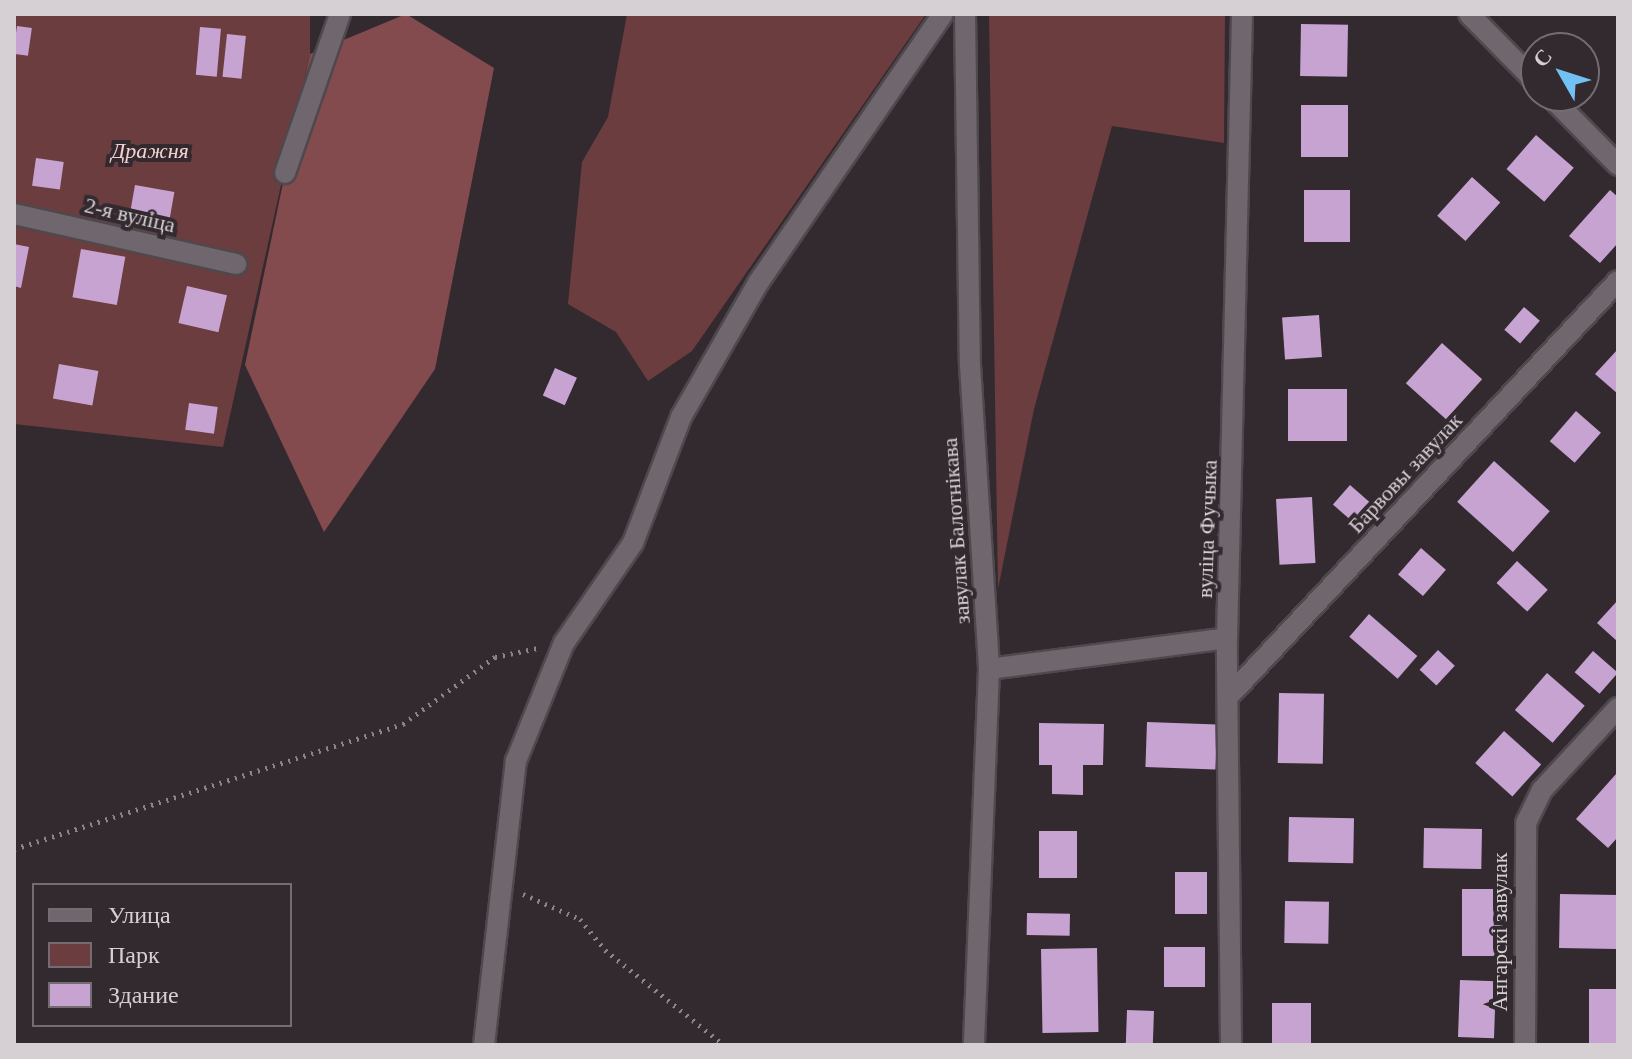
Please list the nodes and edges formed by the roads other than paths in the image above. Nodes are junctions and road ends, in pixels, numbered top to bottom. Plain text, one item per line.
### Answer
1 (340, 14) edge
2 (943, 14) edge
3 (965, 14) edge
4 (1242, 14) edge
5 (1469, 14) edge
6 (1520, 66) edge
7 (1566, 112) edge
8 (1618, 165) edge
9 (285, 173) dead end
10 (14, 214) edge
11 (236, 264) dead end
12 (1618, 281) edge
13 (1227, 638) junction
14 (989, 669) junction
15 (1228, 697) junction
16 (1618, 708) edge
17 (484, 1045) edge
18 (974, 1045) edge
19 (1231, 1045) edge
20 (1525, 1045) edge

1 - 9 street
2 - 17 street
3 - 14 street, завулак Балотнікава
4 - 13 street, вуліца Фучыка
5 - 6 street
7 - 8 street
10 - 11 street, 2-я вуліца
12 - 15 street, Барвовы завулак
13 - 14 street
13 - 15 street, вуліца Фучыка
14 - 18 street, завулак Балотнікава
15 - 19 street, вуліца Фучыка
16 - 20 street, Ангарскі завулак

